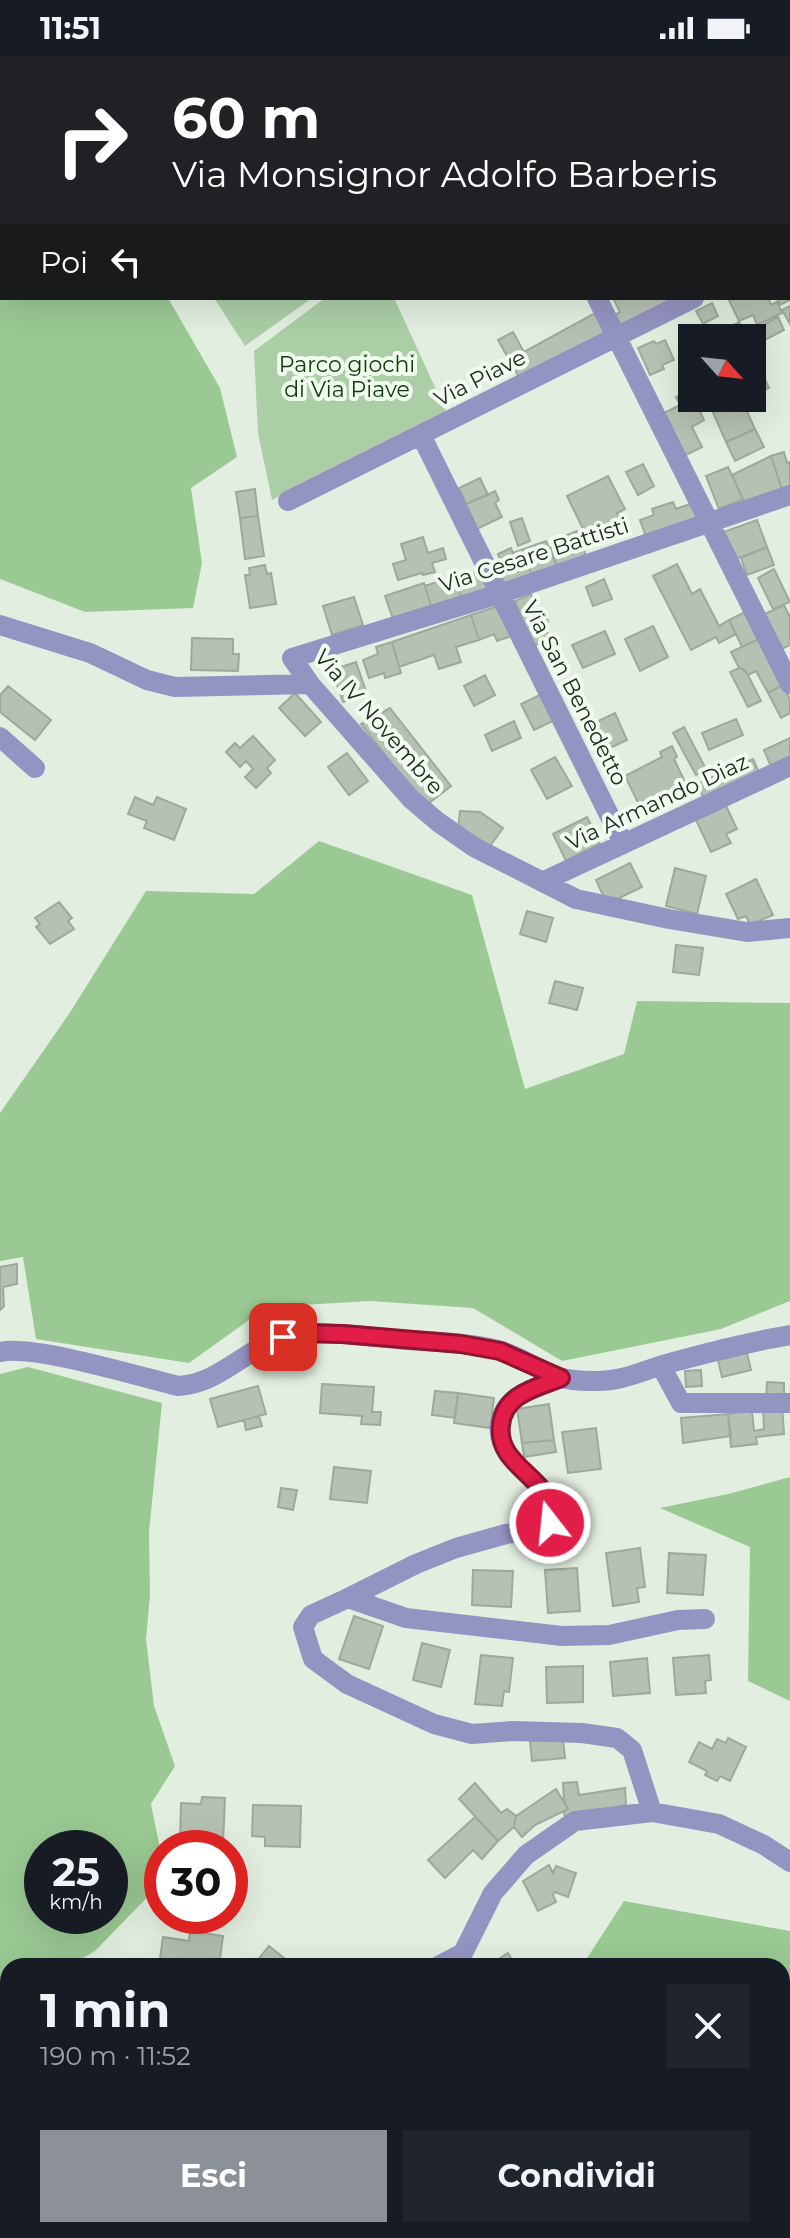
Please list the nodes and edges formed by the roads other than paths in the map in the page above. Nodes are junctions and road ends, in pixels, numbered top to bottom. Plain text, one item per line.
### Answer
1 (598, 300) edge
2 (690, 300) edge
3 (616, 335) junction
4 (421, 435) junction
5 (790, 495) edge
6 (288, 501) dead end
7 (709, 522) junction
8 (499, 594) junction
9 (0, 625) edge
10 (292, 658) joint
11 (310, 684) junction
12 (790, 684) edge
13 (0, 737) edge
14 (790, 766) edge
15 (35, 768) dead end
16 (623, 843) junction
17 (544, 881) junction
18 (790, 928) edge
19 (790, 1335) edge
20 (0, 1352) edge
21 (661, 1366) junction
22 (561, 1378) junction
23 (790, 1403) edge
24 (348, 1598) junction
25 (705, 1619) dead end
26 (652, 1812) junction
27 (790, 1862) edge
28 (453, 1958) edge

1 - 3 street
2 - 3 street, Via Piave
3 - 4 street, Via Piave
3 - 7 street
4 - 6 street, Via Piave
4 - 8 street, Via San Benedetto
5 - 7 street, Via Cesare Battisti
7 - 8 street, Via Cesare Battisti
7 - 12 street
8 - 10 street, Via Cesare Battisti
8 - 16 street, Via San Benedetto
9 - 11 street
10 - 11 street, Via IV Novembre
11 - 17 street, Via IV Novembre
13 - 15 street
14 - 16 street, Via Armando Diaz
16 - 17 street, Via Armando Diaz
17 - 18 street, Via IV Novembre
19 - 21 street
20 - 22 street
21 - 22 street
21 - 23 street
22 - 24 street
24 - 25 street
24 - 26 street
26 - 27 street
26 - 28 street

